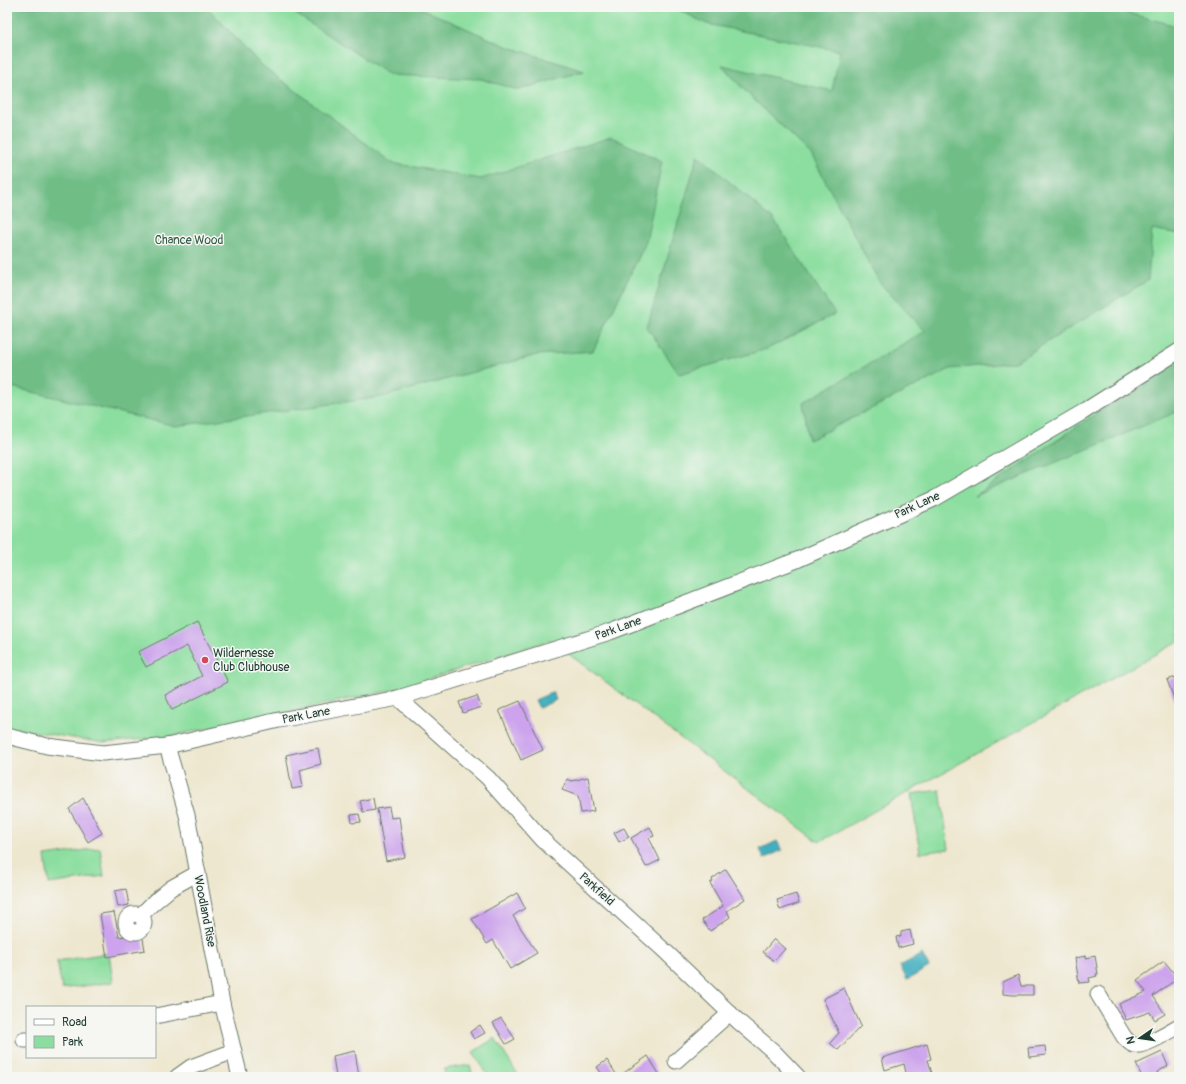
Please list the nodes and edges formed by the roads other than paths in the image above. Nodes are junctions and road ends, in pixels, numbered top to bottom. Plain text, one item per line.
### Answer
1 (1179, 351) edge
2 (398, 698) junction
3 (7, 736) edge
4 (167, 746) junction
5 (198, 873) junction
6 (140, 916) dead end
7 (1098, 994) dead end
8 (222, 1004) junction
9 (730, 1013) junction
10 (156, 1016) edge
11 (1179, 1026) edge
12 (234, 1051) junction
13 (676, 1061) dead end
14 (177, 1077) edge
15 (240, 1077) edge
16 (798, 1077) edge

1 - 2 street, Park Lane
2 - 4 street, Park Lane
2 - 9 street, Parkfield
3 - 4 street, Park Lane
4 - 5 street, Woodland Rise
5 - 6 street
5 - 8 street, Woodland Rise
7 - 11 street
8 - 10 street
8 - 12 street, Woodland Rise
9 - 13 street
9 - 16 street, Parkfield
12 - 14 street
12 - 15 street, Woodland Rise

